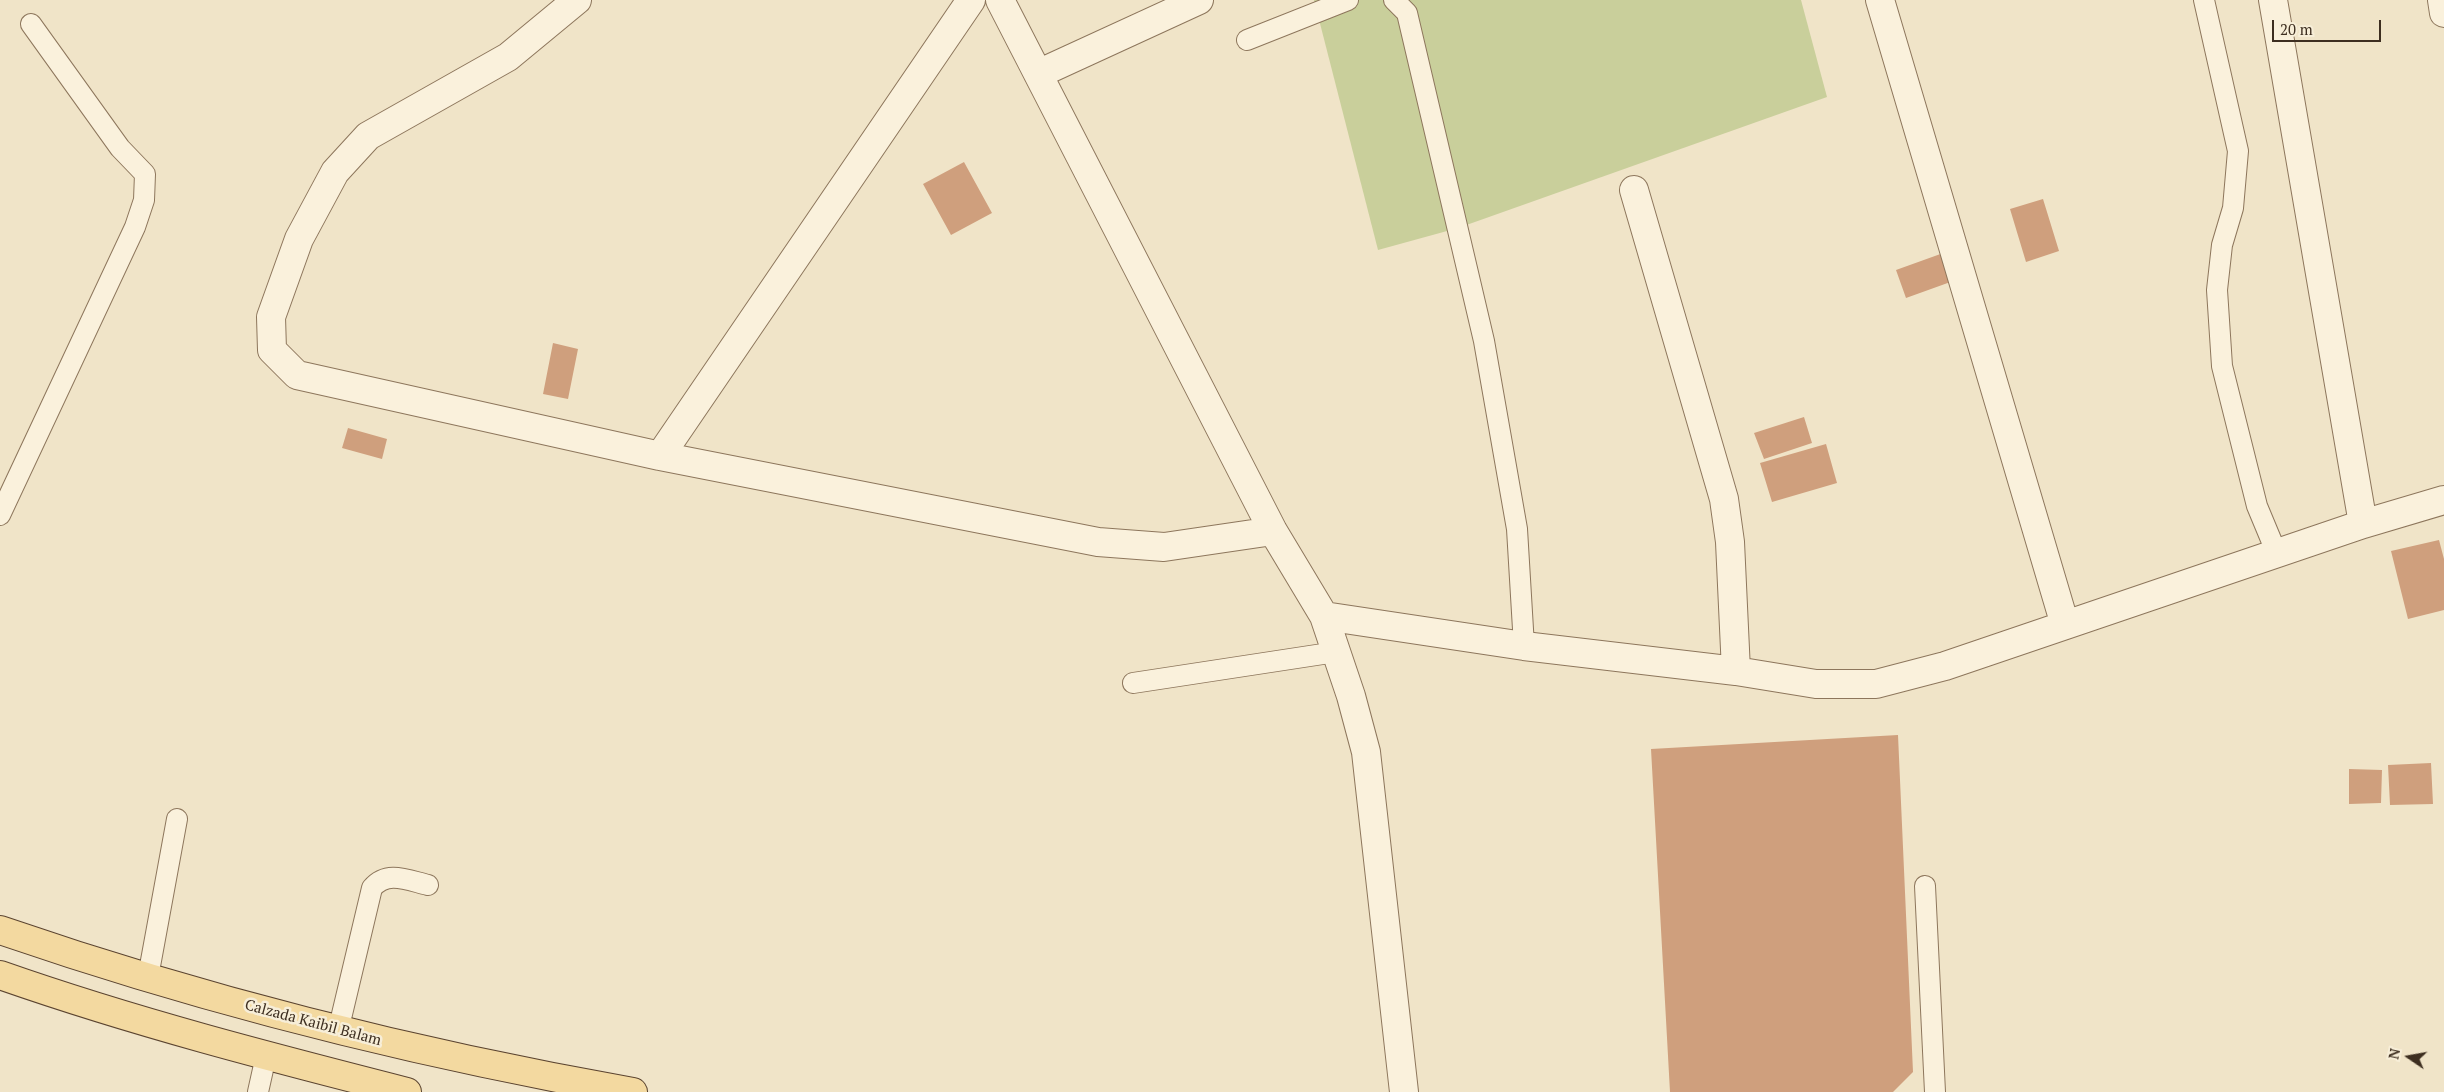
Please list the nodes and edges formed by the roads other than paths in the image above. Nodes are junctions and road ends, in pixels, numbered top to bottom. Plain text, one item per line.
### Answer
1 (577, 0) edge
2 (971, 0) edge
3 (1000, 0) edge
4 (1199, 0) edge
5 (1348, 0) edge
6 (1394, 0) edge
7 (1880, 0) edge
8 (2204, 0) edge
9 (2273, 0) edge
10 (2442, 0) edge
11 (2444, 13) edge
12 (31, 24) dead end
13 (1247, 40) dead end
14 (1038, 74) junction
15 (1634, 190) dead end
16 (660, 456) junction
17 (2444, 500) edge
18 (0, 515) edge
19 (2363, 524) junction
20 (1273, 531) junction
21 (2277, 554) junction
22 (1324, 616) junction
23 (2064, 625) junction
24 (1524, 646) junction
25 (1336, 652) junction
26 (1736, 672) junction
27 (1133, 683) dead end
28 (177, 819) dead end
29 (428, 885) dead end
30 (1925, 886) dead end
31 (0, 930) edge
32 (0, 975) edge
33 (148, 977) junction
34 (338, 1031) junction
35 (266, 1056) junction
36 (347, 1084) edge
37 (258, 1092) edge
38 (407, 1092) edge
39 (633, 1092) edge
40 (1404, 1092) edge
41 (1935, 1092) edge

1 - 16 street
2 - 16 street
3 - 14 street
4 - 14 street
5 - 13 lane
6 - 24 lane
7 - 23 street
8 - 21 lane
9 - 19 street
10 - 11 street
12 - 18 lane
14 - 20 street
15 - 26 street
16 - 20 street
17 - 19 street
19 - 21 street
20 - 22 street
21 - 23 street
22 - 24 street
22 - 25 street
23 - 26 street
24 - 26 street
25 - 27 lane
25 - 40 street
28 - 33 lane
29 - 34 lane
30 - 41 lane
31 - 33 main road, Calzada Kaibil Balam
32 - 35 main road
33 - 34 main road, Calzada Kaibil Balam
34 - 39 main road, Calzada Kaibil Balam
35 - 36 main road
35 - 37 lane
36 - 38 main road

